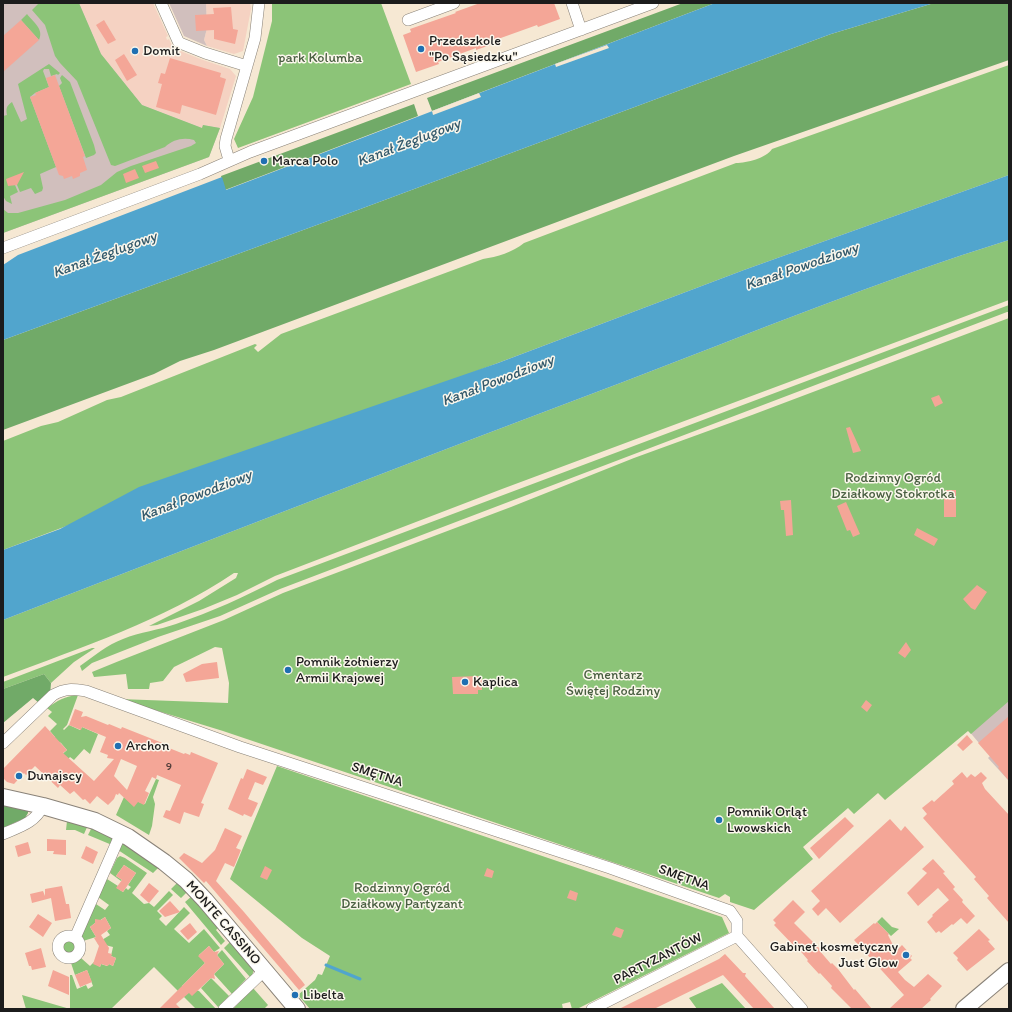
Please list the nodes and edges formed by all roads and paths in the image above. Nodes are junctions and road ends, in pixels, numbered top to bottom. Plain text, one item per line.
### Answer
1 (161, 3) edge
2 (259, 3) edge
3 (453, 3) edge
4 (572, 3) edge
5 (653, 3) edge
6 (429, 7) edge
7 (408, 20) dead end
8 (581, 30) junction
9 (247, 66) junction
10 (229, 160) junction
11 (3, 248) edge
12 (3, 743) edge
13 (3, 797) edge
14 (43, 806) junction
15 (121, 833) junction
16 (3, 834) edge
17 (737, 936) junction
18 (74, 938) dead end
19 (264, 971) junction
20 (1009, 971) edge
21 (224, 1009) edge
22 (297, 1009) edge
23 (592, 1009) edge
24 (802, 1009) edge
25 (964, 1009) edge

1 - 9 street
2 - 9 street
3 - 6 street
4 - 8 street
5 - 8 street
6 - 7 street
8 - 10 street
9 - 10 street
10 - 11 street
12 - 17 street, SMĘTNA
13 - 14 street, MONTE CASSINO
14 - 15 street, MONTE CASSINO
14 - 16 street
15 - 18 street
15 - 19 street, MONTE CASSINO
17 - 23 street, PARTYZANTÓW
17 - 24 street
19 - 21 street
19 - 22 street, MONTE CASSINO
20 - 25 street

